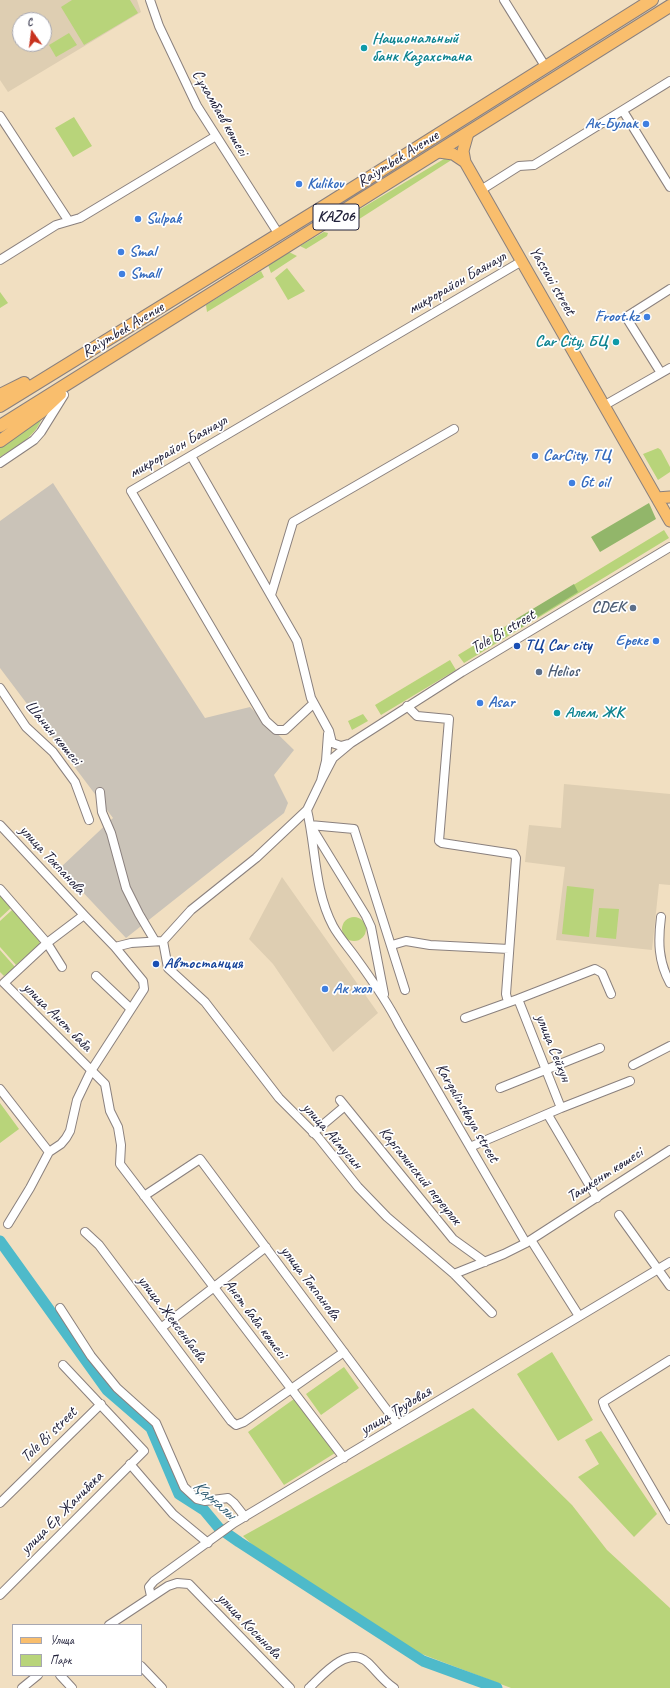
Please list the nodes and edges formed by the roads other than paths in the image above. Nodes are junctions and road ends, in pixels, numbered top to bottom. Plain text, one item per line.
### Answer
1 (150, 0) edge
2 (504, 0) edge
3 (652, 0) edge
4 (670, 6) edge
5 (545, 66) junction
6 (670, 81) edge
7 (623, 110) junction
8 (0, 116) edge
9 (468, 133) junction
10 (216, 136) junction
11 (439, 152) junction
12 (465, 162) junction
13 (670, 187) edge
14 (481, 190) junction
15 (68, 220) junction
16 (278, 233) junction
17 (0, 260) edge
18 (522, 261) junction
19 (670, 289) edge
20 (75, 360) junction
21 (670, 368) edge
22 (661, 373) junction
23 (82, 374) junction
24 (70, 385) junction
25 (0, 395) edge
26 (605, 405) junction
27 (0, 406) edge
28 (0, 426) edge
29 (454, 429) dead end
30 (0, 441) edge
31 (191, 456) junction
32 (0, 463) edge
33 (670, 497) edge
34 (657, 498) junction
35 (670, 521) edge
36 (670, 547) edge
37 (271, 595) junction
38 (2, 694) edge
39 (313, 704) junction
40 (407, 706) junction
41 (329, 731) junction
42 (350, 743) junction
43 (321, 781) junction
44 (100, 792) dead end
45 (307, 810) junction
46 (89, 820) dead end
47 (0, 825) edge
48 (310, 825) junction
49 (0, 889) edge
50 (82, 916) junction
51 (661, 917) dead end
52 (159, 941) junction
53 (47, 943) junction
54 (392, 945) junction
55 (115, 947) junction
56 (509, 950) junction
57 (62, 966) dead end
58 (96, 976) dead end
59 (4, 980) edge
60 (670, 983) edge
61 (405, 990) dead end
62 (611, 994) dead end
63 (385, 997) junction
64 (518, 999) junction
65 (508, 1002) junction
66 (131, 1010) junction
67 (465, 1018) dead end
68 (670, 1046) edge
69 (600, 1048) dead end
70 (633, 1065) dead end
71 (546, 1068) junction
72 (91, 1071) junction
73 (630, 1081) dead end
74 (500, 1088) dead end
75 (0, 1089) edge
76 (561, 1108) junction
77 (548, 1115) junction
78 (313, 1133) junction
79 (470, 1147) junction
80 (670, 1150) edge
81 (49, 1152) junction
82 (144, 1196) junction
83 (597, 1198) junction
84 (619, 1216) dead end
85 (8, 1224) dead end
86 (86, 1232) dead end
87 (529, 1242) junction
88 (266, 1248) junction
89 (485, 1262) junction
90 (670, 1262) edge
91 (658, 1269) junction
92 (454, 1274) junction
93 (670, 1286) edge
94 (214, 1288) junction
95 (60, 1308) dead end
96 (492, 1313) dead end
97 (579, 1316) junction
98 (161, 1328) junction
99 (344, 1352) junction
100 (670, 1360) edge
101 (64, 1365) dead end
102 (292, 1390) junction
103 (101, 1404) junction
104 (398, 1425) junction
105 (344, 1458) junction
106 (130, 1464) junction
107 (0, 1503) edge
108 (245, 1517) junction
109 (670, 1520) edge
110 (208, 1543) junction
111 (0, 1595) edge
112 (151, 1596) junction
113 (110, 1624) edge
114 (142, 1667) edge
115 (37, 1676) edge
116 (61, 1676) edge
117 (22, 1688) edge
118 (72, 1688) edge
119 (162, 1688) edge
120 (290, 1688) edge
121 (309, 1688) edge
122 (394, 1688) edge

1 - 10 street, Сұхамбаев көшесі
2 - 5 street
3 - 5 highway, Raiymbek Avenue / KАZ06
4 - 9 highway, Raiymbek Avenue / KАZ06
5 - 16 highway, Raiymbek Avenue / KАZ06
6 - 7 street
7 - 13 street
7 - 14 street
8 - 15 street
9 - 11 highway, Raiymbek Avenue / KАZ06
9 - 12 main road
10 - 15 street
10 - 16 street, Сұхамбаев көшесі
11 - 12 main road
11 - 23 highway, Raiymbek Avenue / KАZ06
12 - 14 main road, Yassaui street
14 - 18 main road, Yassaui street
15 - 17 street
16 - 20 highway, Raiymbek Avenue / KАZ06
18 - 26 main road, Yassaui street
18 - 31 street, микрорайон Баянаул
19 - 22 street
20 - 25 highway
20 - 27 highway, Raiymbek Avenue / KАZ06
21 - 22 street
22 - 26 street
23 - 24 highway
23 - 28 highway, Raiymbek Avenue / KАZ06
24 - 30 highway
24 - 32 street
26 - 34 main road, Yassaui street
29 - 37 street
31 - 37 street
31 - 39 street, микрорайон Баянаул
33 - 34 main road
34 - 35 main road, Yassaui street
36 - 40 street, Tole Bi street
37 - 39 street
38 - 46 street, Шанин көшесі
39 - 41 street
40 - 42 street, Tole Bi street
40 - 56 street
41 - 42 street
41 - 43 street
42 - 43 street, Tole Bi street
43 - 45 street
44 - 52 street
45 - 48 street
45 - 52 street
47 - 50 street, улица Токпанова
48 - 54 street
48 - 63 street
48 - 63 street
49 - 53 street
50 - 53 street
50 - 55 street, улица Токпанова
51 - 60 street
52 - 55 street
52 - 78 street, улица Аймусин
53 - 57 street
53 - 59 street
54 - 56 street
54 - 61 street
55 - 66 street, улица Токпанова
56 - 65 street
58 - 66 street
59 - 72 street, улица Анет баба
62 - 64 street
63 - 79 street, Kargalinskaya street
64 - 65 street
64 - 71 street, улица Сейхун
65 - 67 street
66 - 72 street
68 - 70 street
69 - 71 street
71 - 74 street
71 - 76 street, улица Сейхун
72 - 81 street
72 - 82 street, улица Анет баба
73 - 76 street, улица Сейхун
75 - 81 street
76 - 77 street, улица Сейхун
77 - 79 street, улица Сейхун
77 - 83 street
78 - 89 street, Каргалинский переулок
78 - 92 street, улица Аймусин
79 - 87 street, Kargalinskaya street
80 - 83 street, Ташкент көшесі
81 - 85 street
82 - 88 street, улица Токпанова
82 - 94 street, Анет баба көшесі
83 - 87 street, Ташкент көшесі
84 - 91 street
86 - 98 street, улица Жексенбаева
87 - 89 street, Ташкент көшесі
87 - 97 street, Kargalinskaya street
88 - 94 street
88 - 99 street, улица Токпанова
89 - 92 street, Ташкент көшесі
90 - 91 street, улица Трудовая
91 - 93 street
91 - 97 street, улица Трудовая
92 - 96 street, улица Аймусин
94 - 98 street
94 - 102 street, Анет баба көшесі
95 - 108 street
97 - 104 street, улица Трудовая
98 - 102 street, улица Жексенбаева
99 - 102 street
99 - 104 street, улица Токпанова
100 - 109 street
101 - 103 street
102 - 105 street, Анет баба көшесі
103 - 106 street, улица Ер Жанибека
103 - 107 street, Tole Bi street
104 - 105 street, улица Трудовая
105 - 108 street, улица Трудовая
106 - 110 street
106 - 111 street, улица Ер Жанибека
108 - 110 street, улица Трудовая
110 - 112 street, улица Трудовая
112 - 113 street
112 - 120 street, улица Косынова
114 - 119 street
115 - 117 street
116 - 118 street
121 - 122 street

